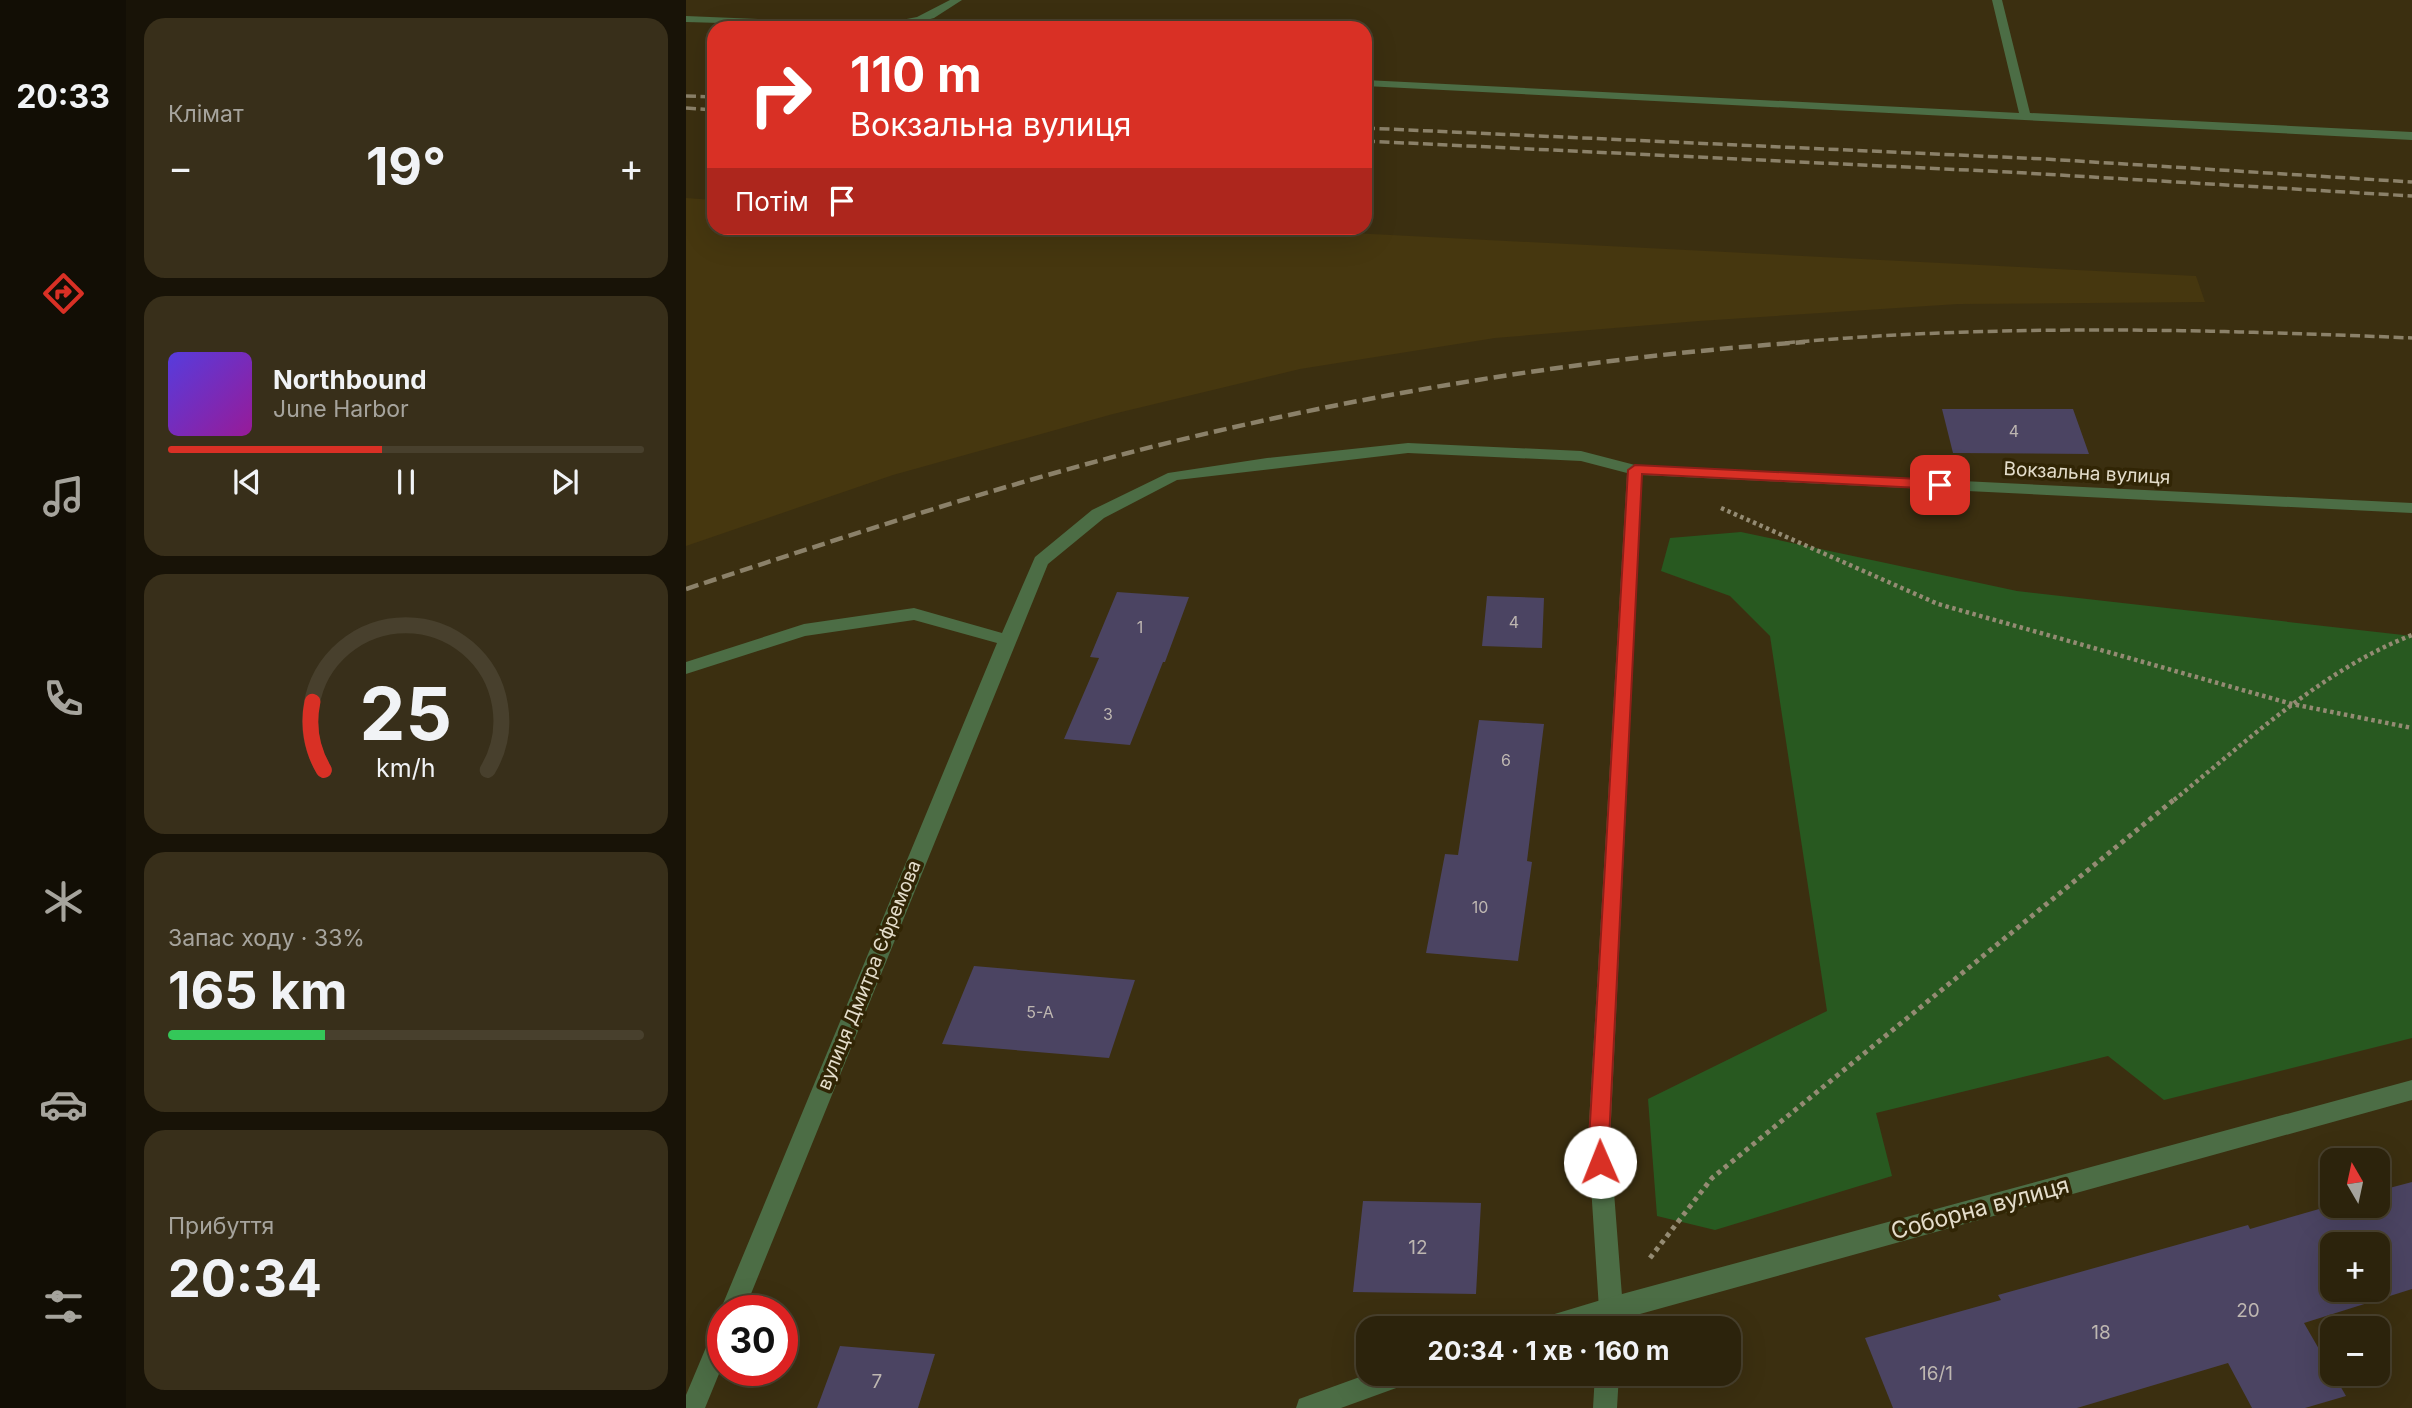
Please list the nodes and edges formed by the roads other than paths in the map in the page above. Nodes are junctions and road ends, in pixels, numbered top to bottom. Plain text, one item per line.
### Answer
1 (957, 0) edge
2 (1997, 0) edge
3 (686, 19) edge
4 (723, 21) edge
5 (920, 21) edge
6 (1372, 83) edge
7 (2025, 115) junction
8 (2412, 136) edge
9 (1635, 470) junction
10 (2412, 508) edge
11 (1007, 640) junction
12 (686, 668) edge
13 (2412, 1090) edge
14 (739, 1295) edge
15 (1611, 1316) edge
16 (1621, 1316) edge
17 (707, 1372) edge
18 (1368, 1386) edge
19 (1606, 1386) edge
20 (692, 1408) edge
21 (1308, 1408) edge
22 (1605, 1408) edge

1 - 5 street
2 - 7 street
3 - 4 street
6 - 7 street
7 - 8 street
9 - 10 street, Вокзальна вулиця
9 - 11 street, Вокзальна вулиця
9 - 15 street
11 - 12 street
11 - 14 street, вулиця Дмитра Єфремова
13 - 16 street, Соборна вулиця
17 - 20 street
18 - 21 street
19 - 22 street

